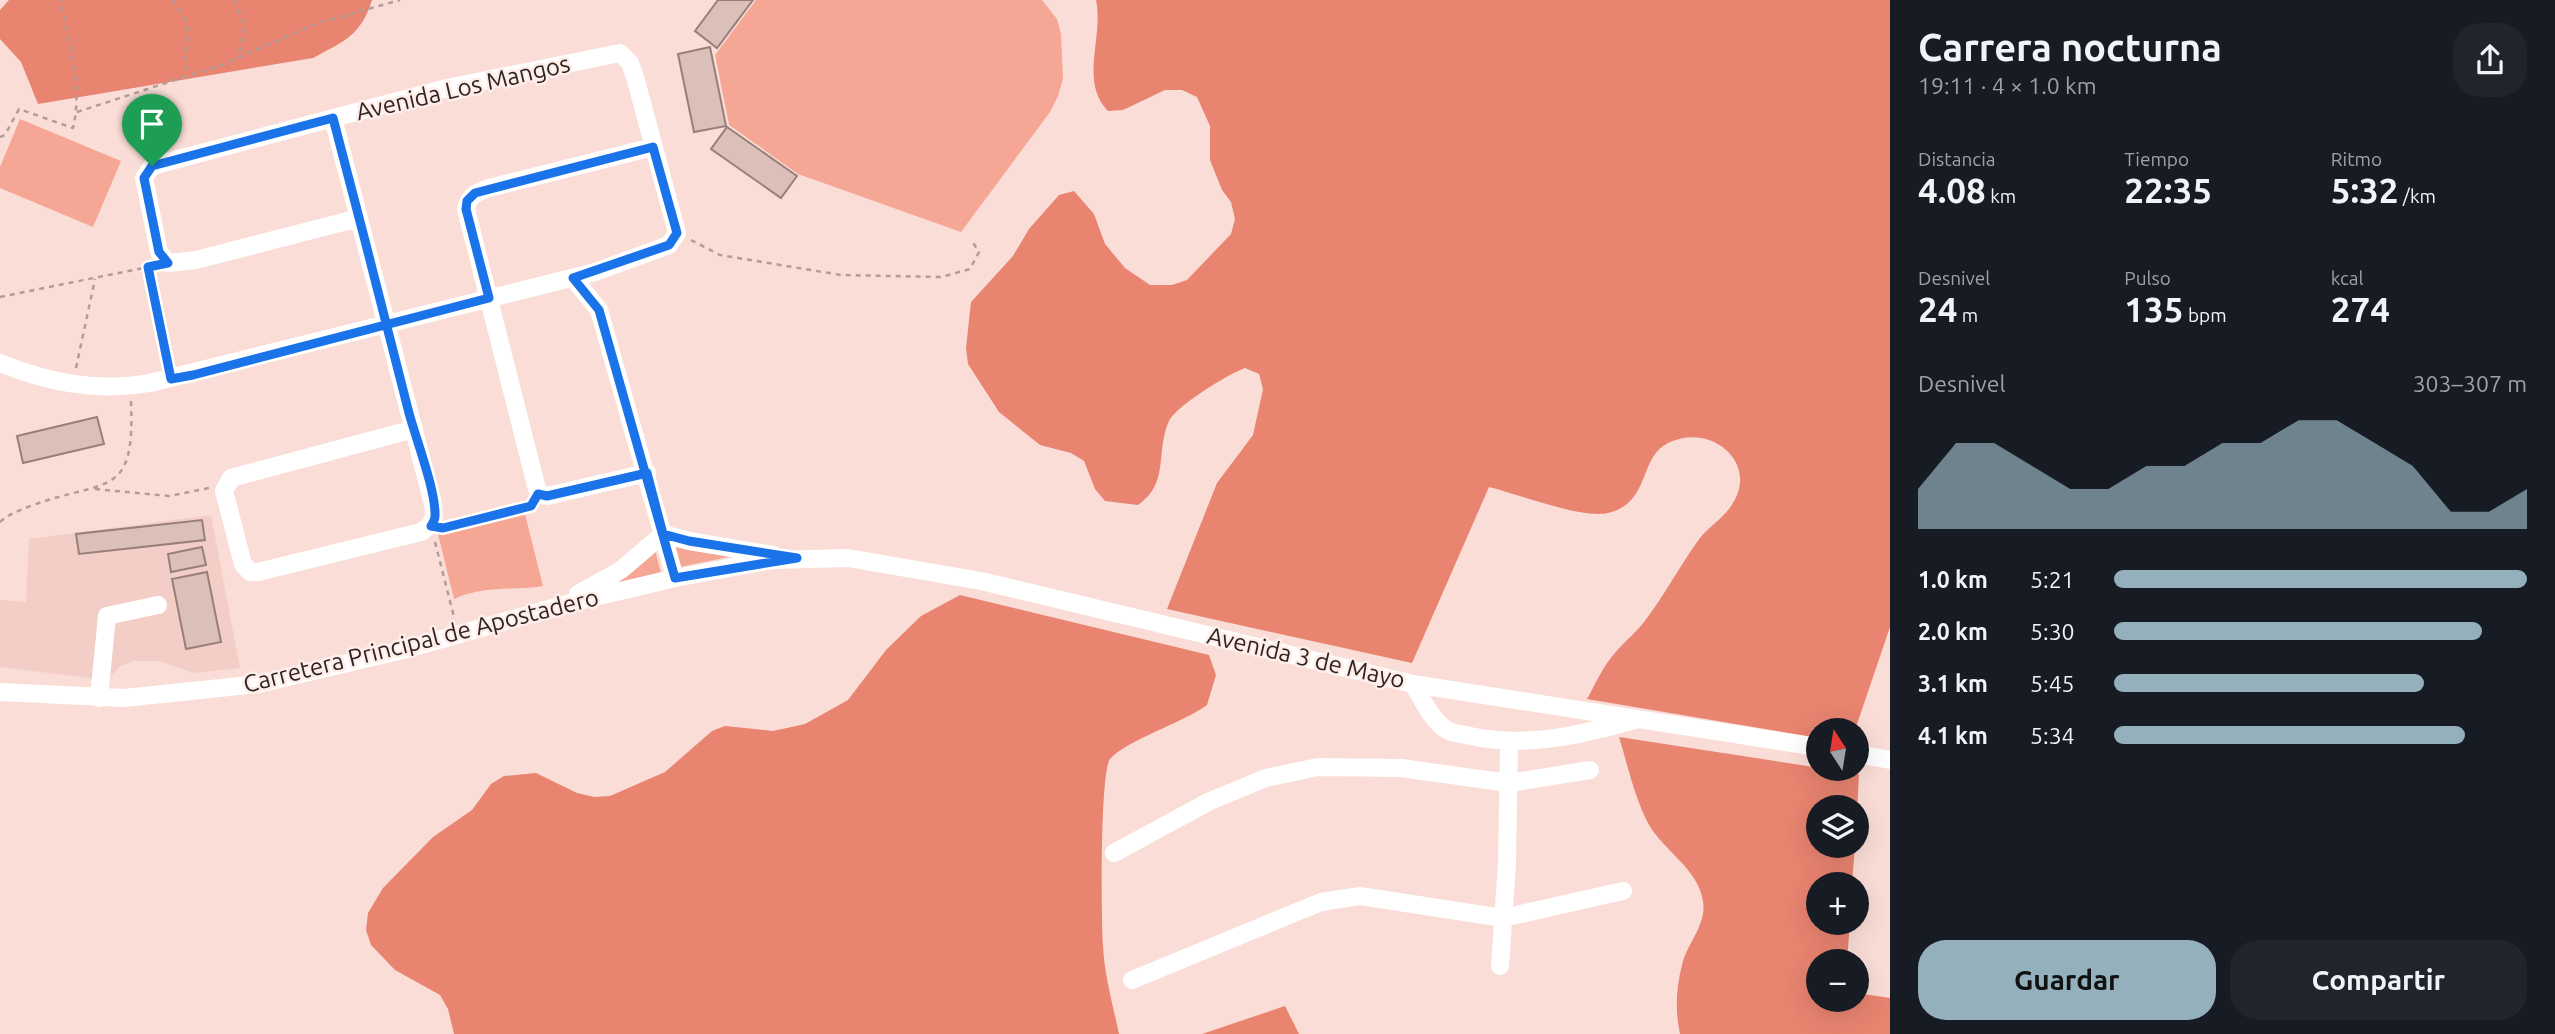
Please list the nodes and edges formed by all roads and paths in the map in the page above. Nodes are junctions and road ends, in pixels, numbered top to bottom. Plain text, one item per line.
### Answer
1 (61, 0) edge
2 (173, 0) edge
3 (234, 0) edge
4 (400, 0) edge
5 (238, 58) junction
6 (188, 76) junction
7 (77, 112) junction
8 (333, 118) junction
9 (0, 137) edge
10 (653, 147) junction
11 (359, 218) junction
12 (677, 233) junction
13 (972, 241) dead end
14 (168, 263) junction
15 (148, 267) junction
16 (95, 278) junction
17 (573, 278) junction
18 (0, 297) edge
19 (489, 298) junction
20 (387, 325) junction
21 (0, 363) edge
22 (171, 379) junction
23 (72, 385) junction
24 (130, 387) junction
25 (414, 429) junction
26 (647, 473) junction
27 (226, 484) junction
28 (95, 489) junction
29 (538, 494) junction
30 (0, 522) edge
31 (431, 526) junction
32 (663, 534) junction
33 (797, 558) junction
34 (675, 578) junction
35 (158, 605) dead end
36 (552, 608) junction
37 (459, 635) junction
38 (1413, 684) junction
39 (0, 692) edge
40 (99, 698) junction
41 (1642, 718) junction
42 (1510, 742) junction
43 (1806, 745) edge
44 (1869, 756) edge
45 (1890, 760) edge
46 (1590, 770) dead end
47 (1509, 783) junction
48 (1114, 853) dead end
49 (1623, 891) dead end
50 (1503, 918) junction
51 (1500, 966) dead end
52 (1132, 980) dead end

1 - 7 path
2 - 6 path
3 - 5 path
4 - 5 path
5 - 6 path
6 - 7 path
7 - 9 path
8 - 10 street, Avenida Los Mangos
8 - 11 street
8 - 14 street, Avenida Los Mangos
10 - 12 street
10 - 19 street
11 - 14 street
11 - 20 street
12 - 13 path
12 - 17 street
14 - 15 path
15 - 16 path
15 - 22 path
16 - 18 path
16 - 23 path
17 - 19 street
17 - 26 street
19 - 20 street
19 - 29 street
20 - 22 street
20 - 25 street
21 - 23 street
22 - 24 street
23 - 24 street
24 - 28 path
25 - 27 street
25 - 31 street
26 - 29 street
26 - 32 street
27 - 28 path
27 - 31 street
28 - 30 path
29 - 31 path
31 - 37 path
32 - 33 street
32 - 34 street
32 - 36 street
33 - 34 street, Carretera Principal de Apostadero
33 - 38 street, Avenida 3 de Mayo
34 - 36 street, Carretera Principal de Apostadero
35 - 40 street
36 - 37 street, Carretera Principal de Apostadero
37 - 40 street, Carretera Principal de Apostadero
38 - 41 street, Avenida 3 de Mayo
38 - 42 street
39 - 40 street, Carretera Principal de Apostadero
41 - 42 street
41 - 43 street, Avenida 3 de Mayo
42 - 47 street
44 - 45 street
46 - 47 street
47 - 48 street
47 - 50 street
49 - 50 street
50 - 51 street
50 - 52 street

